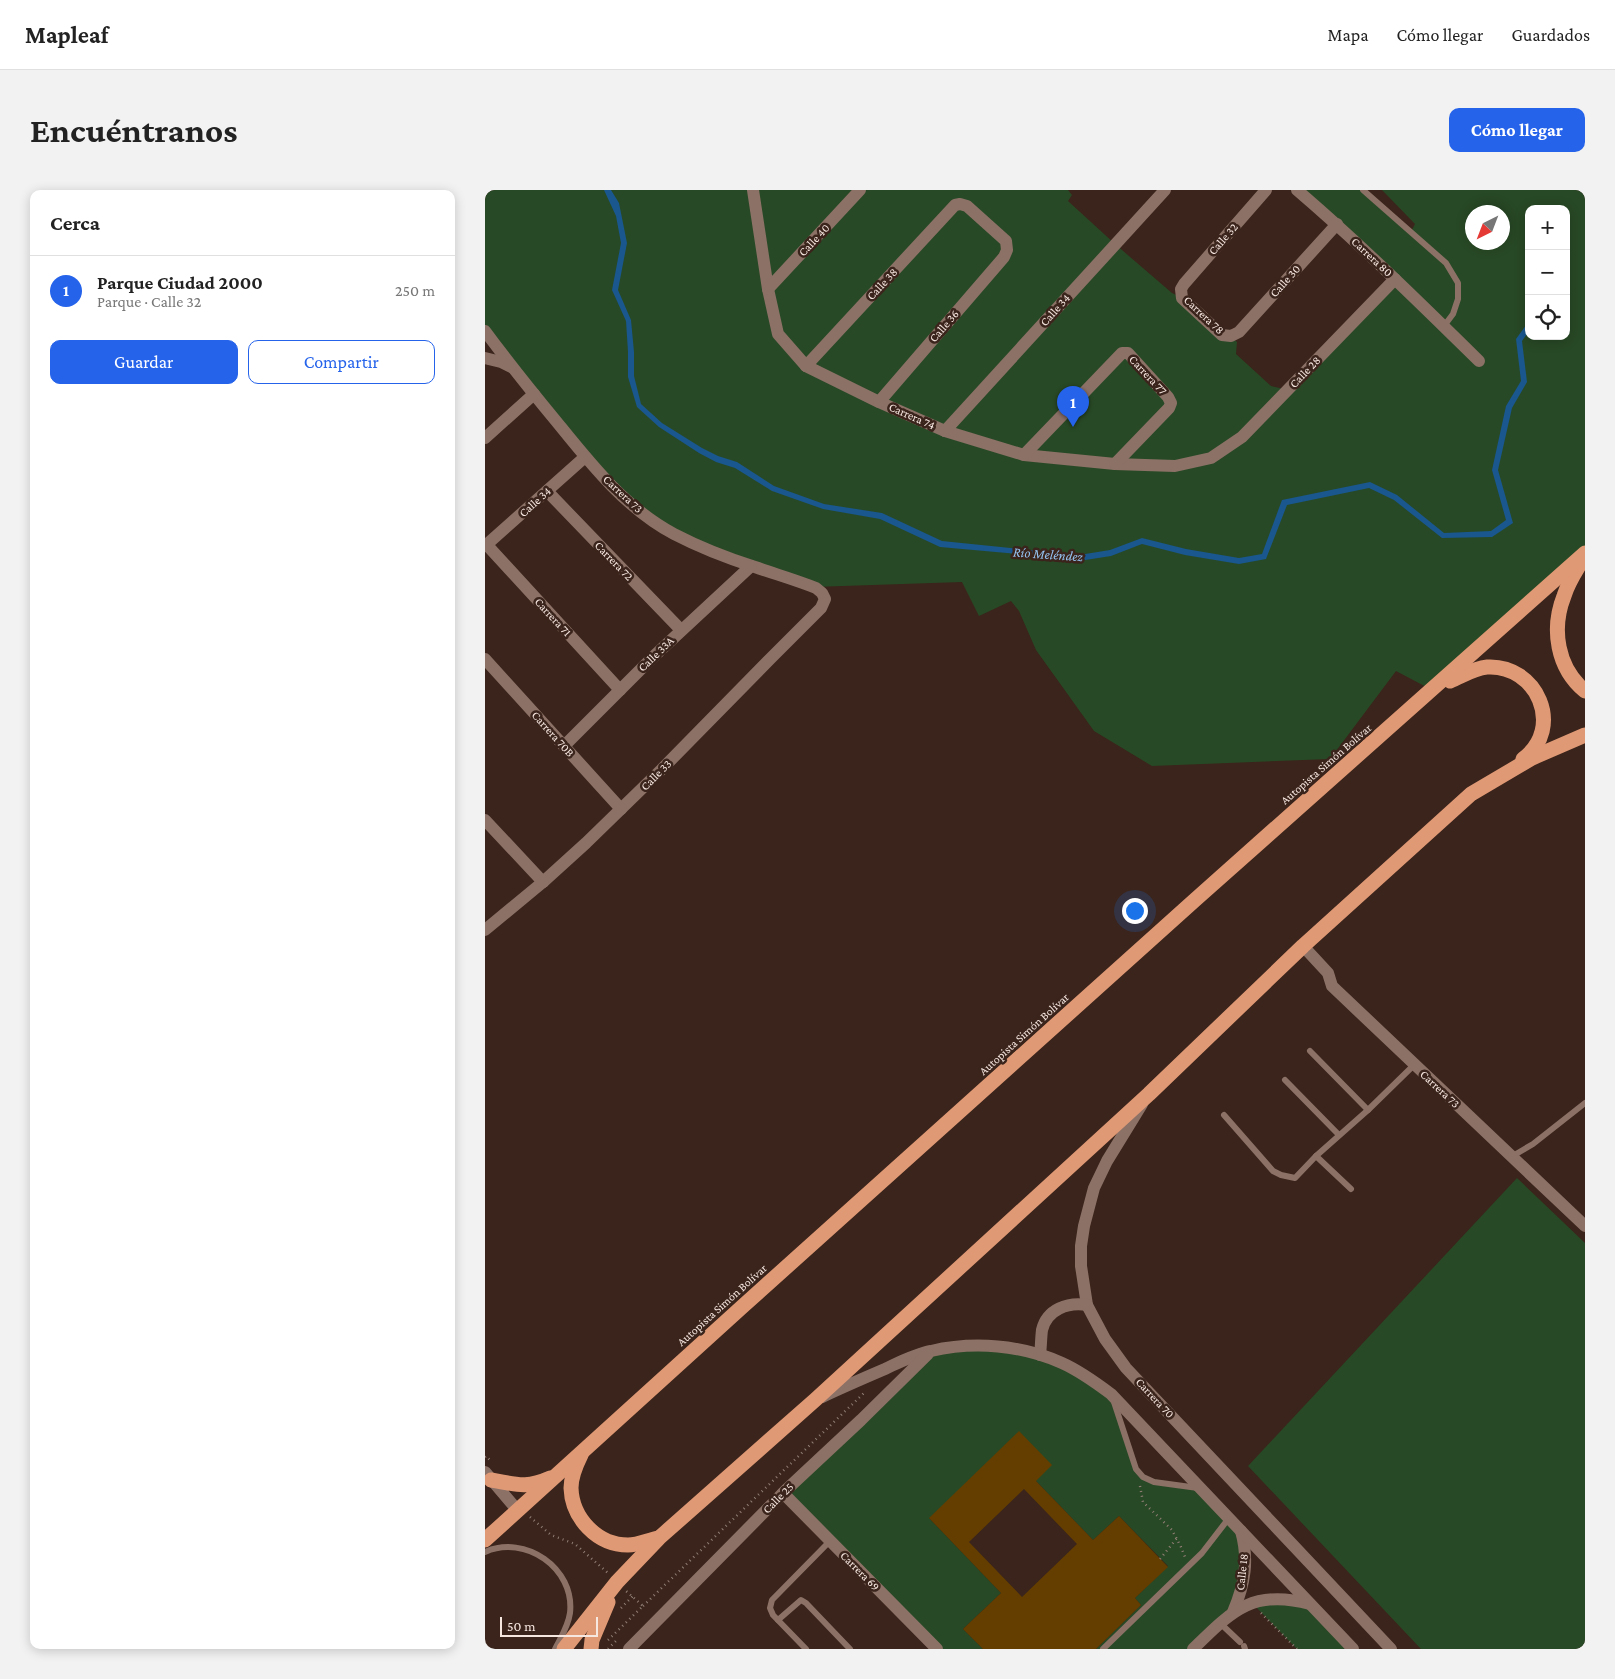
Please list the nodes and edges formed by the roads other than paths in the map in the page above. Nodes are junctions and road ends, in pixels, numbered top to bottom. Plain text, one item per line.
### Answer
1 (765, 190) edge
2 (860, 190) edge
3 (1165, 190) edge
4 (1266, 190) edge
5 (1297, 190) edge
6 (1363, 190) edge
7 (755, 195) edge
8 (960, 204) joint
9 (1337, 224) junction
10 (1395, 279) junction
11 (768, 289) junction
12 (1181, 289) joint
13 (1444, 326) junction
14 (485, 331) edge
15 (1231, 336) joint
16 (485, 358) edge
17 (1479, 361) dead end
18 (806, 366) junction
19 (513, 368) junction
20 (534, 394) junction
21 (879, 402) junction
22 (945, 430) junction
23 (485, 438) edge
24 (1024, 454) junction
25 (585, 457) junction
26 (1211, 458) joint
27 (1115, 464) junction
28 (547, 492) junction
29 (486, 546) edge
30 (1585, 554) edge
31 (751, 566) junction
32 (818, 611) joint
33 (681, 630) junction
34 (485, 659) edge
35 (620, 690) junction
36 (1432, 690) junction
37 (1585, 691) edge
38 (1581, 738) edge
39 (564, 746) junction
40 (1487, 784) junction
41 (621, 809) junction
42 (485, 820) edge
43 (543, 882) junction
44 (485, 930) edge
45 (1303, 946) junction
46 (1310, 1051) dead end
47 (1415, 1065) junction
48 (1285, 1080) dead end
49 (1149, 1094) junction
50 (1585, 1103) edge
51 (1368, 1110) junction
52 (1224, 1115) dead end
53 (1339, 1135) junction
54 (1316, 1156) junction
55 (1511, 1156) junction
56 (1351, 1188) dead end
57 (1585, 1226) edge
58 (1087, 1305) junction
59 (931, 1351) junction
60 (1041, 1355) junction
61 (1111, 1394) junction
62 (815, 1400) junction
63 (585, 1449) junction
64 (555, 1476) junction
65 (487, 1479) edge
66 (1201, 1488) junction
67 (783, 1493) junction
68 (519, 1509) junction
69 (1229, 1518) junction
70 (1241, 1531) junction
71 (659, 1538) junction
72 (485, 1540) edge
73 (830, 1541) junction
74 (485, 1552) edge
75 (616, 1584) junction
76 (1310, 1604) junction
77 (1233, 1612) junction
78 (778, 1620) junction
79 (1219, 1623) junction
80 (1243, 1646) edge
81 (555, 1649) edge
82 (564, 1649) edge
83 (591, 1649) edge
84 (629, 1649) edge
85 (806, 1649) edge
86 (850, 1649) edge
87 (937, 1649) edge
88 (1103, 1649) edge
89 (1193, 1649) edge
90 (1353, 1649) edge
91 (1391, 1649) edge

1 - 7 street
2 - 11 street, Calle 40
3 - 22 street, Calle 34
4 - 12 street, Calle 32
5 - 9 street, Carrera 80
6 - 13 lane
7 - 11 street, Carrera 74
8 - 18 street, Calle 38
8 - 21 street, Calle 36
9 - 10 street, Carrera 80
9 - 15 street, Calle 30
10 - 13 street, Carrera 80
10 - 26 street, Calle 28
11 - 18 street, Carrera 74
12 - 15 street, Carrera 78
13 - 17 street, Carrera 80
14 - 19 street, Carrera 73
16 - 19 street
18 - 21 street, Carrera 74
19 - 20 street, Carrera 73
20 - 23 street
20 - 25 street, Carrera 73
21 - 22 street, Carrera 74
22 - 24 street, Carrera 74
24 - 27 street, Carrera 74
24 - 27 street, Carrera 77
25 - 28 street, Calle 34
25 - 31 street, Carrera 73
26 - 27 street, Carrera 74
28 - 29 street, Calle 34
28 - 33 street, Carrera 72
29 - 35 street, Carrera 71
30 - 36 highway, Autopista Simón Bolívar
30 - 37 highway
31 - 32 street, Carrera 73
31 - 33 street, Calle 33A
32 - 41 street, Calle 33
33 - 35 street, Calle 33A
34 - 39 street, Carrera 70B
35 - 39 street, Calle 33A
36 - 40 highway
36 - 63 highway, Autopista Simón Bolívar
38 - 40 highway
39 - 41 street, Carrera 70B
40 - 45 highway
41 - 43 street, Calle 33
42 - 43 street
43 - 44 street, Calle 33
45 - 47 street, Carrera 73
45 - 49 highway
46 - 51 lane
47 - 51 lane
47 - 55 street, Carrera 73
48 - 53 lane
49 - 58 street, Carrera 70
49 - 62 highway
50 - 55 lane
51 - 53 lane
52 - 54 lane
53 - 54 lane
54 - 56 lane
55 - 57 street, Carrera 73
58 - 60 street
58 - 91 street, Carrera 70
59 - 60 street
59 - 62 street
59 - 67 street, Calle 25
60 - 61 street
61 - 66 street
61 - 66 lane
62 - 71 highway
63 - 64 highway, Autopista Simón Bolívar
63 - 71 highway
64 - 65 highway
64 - 68 highway, Autopista Simón Bolívar
65 - 68 street
66 - 69 street
67 - 73 street, Carrera 69
67 - 84 street, Calle 25
68 - 72 highway, Autopista Simón Bolívar
69 - 70 street
69 - 88 lane
70 - 76 street
70 - 77 street, Calle 18
71 - 75 highway
73 - 78 lane
73 - 87 street, Carrera 69
74 - 81 lane
75 - 82 highway
75 - 83 highway
76 - 77 street, Calle 18
76 - 90 street
77 - 79 street, Calle 18
78 - 85 lane
78 - 86 lane
79 - 80 lane
79 - 89 street, Calle 18

